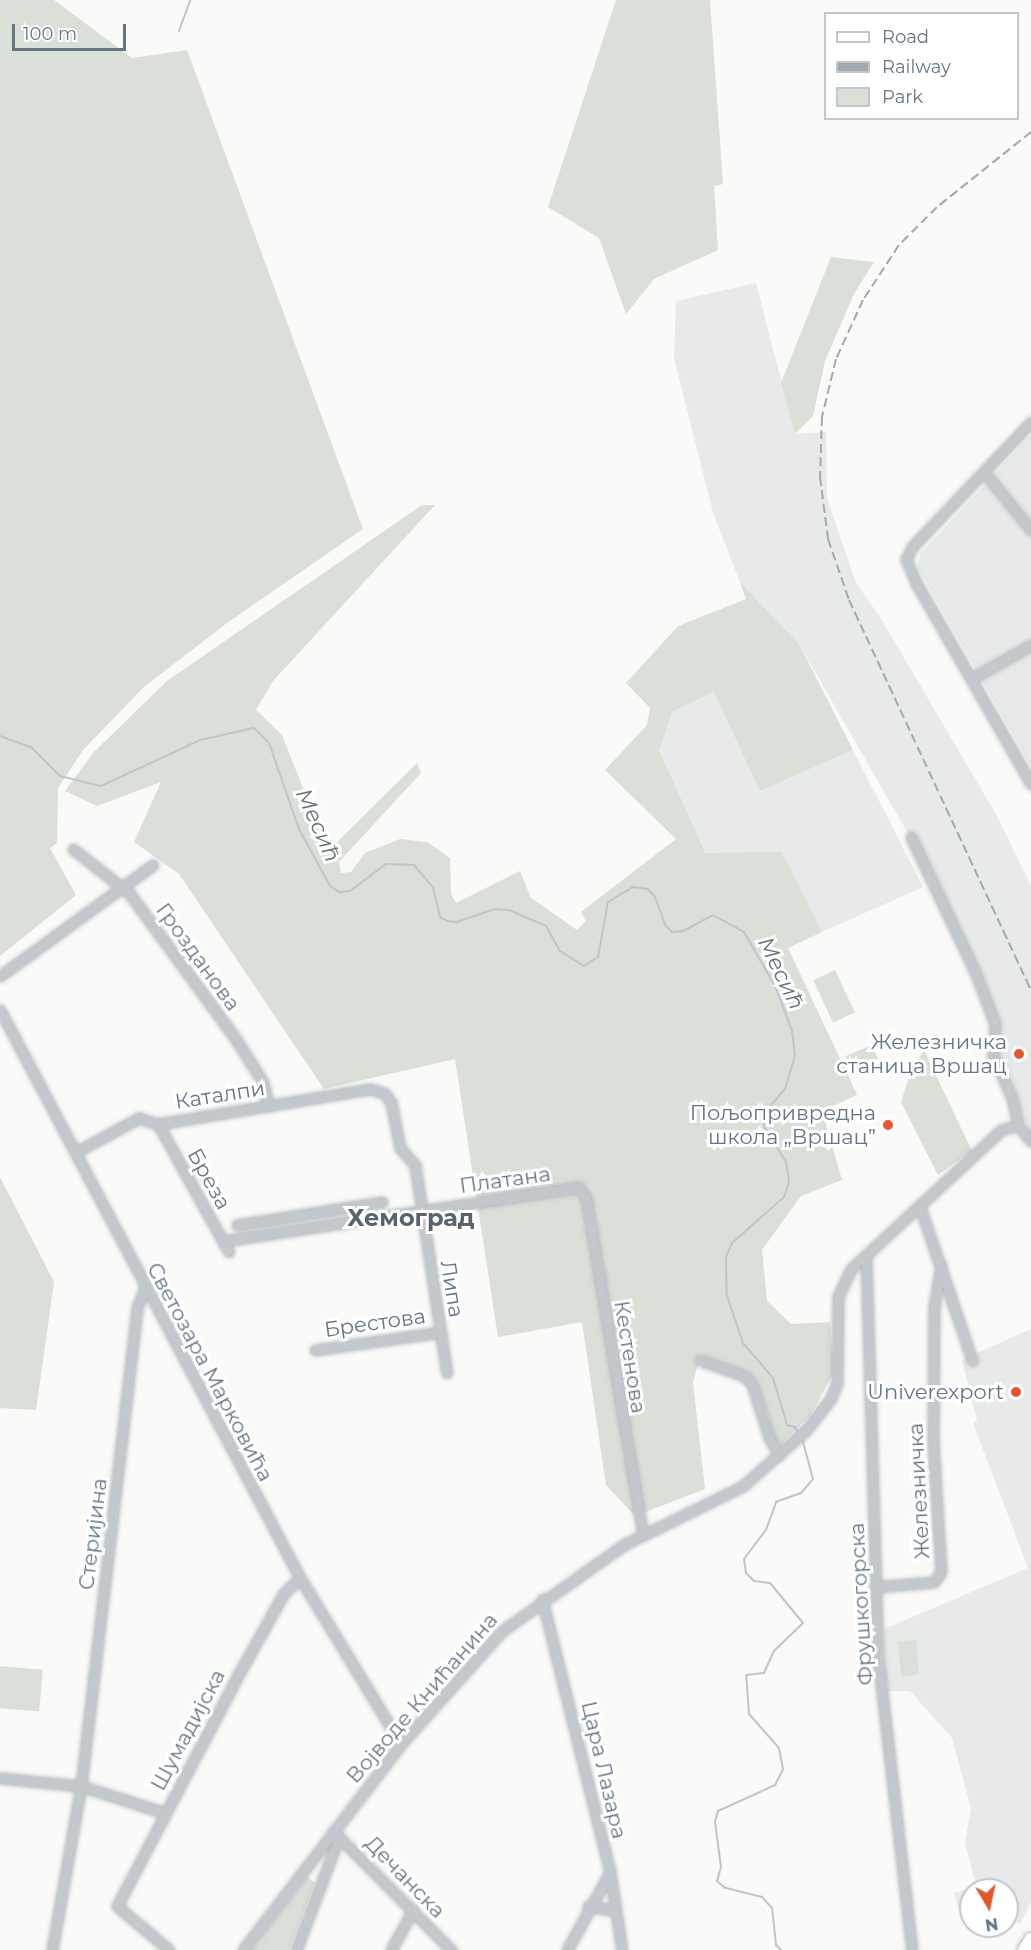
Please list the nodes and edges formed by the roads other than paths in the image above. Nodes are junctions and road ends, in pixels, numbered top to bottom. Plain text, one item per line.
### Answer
1 (1031, 422) edge
2 (984, 471) junction
3 (1031, 530) edge
4 (1031, 645) edge
5 (971, 679) junction
6 (1031, 784) edge
7 (911, 837) dead end
8 (73, 849) dead end
9 (153, 865) dead end
10 (122, 890) junction
11 (0, 976) edge
12 (0, 1010) edge
13 (380, 1090) joint
14 (268, 1106) junction
15 (158, 1124) junction
16 (1018, 1125) junction
17 (1031, 1141) edge
18 (76, 1152) junction
19 (578, 1187) joint
20 (382, 1202) dead end
21 (920, 1207) junction
22 (421, 1210) junction
23 (284, 1217) junction
24 (237, 1225) dead end
25 (286, 1231) junction
26 (223, 1241) junction
27 (229, 1252) dead end
28 (866, 1255) junction
29 (941, 1265) junction
30 (145, 1288) junction
31 (441, 1332) junction
32 (315, 1350) dead end
33 (700, 1360) dead end
34 (972, 1360) dead end
35 (447, 1373) dead end
36 (779, 1455) junction
37 (643, 1534) junction
38 (300, 1578) junction
39 (875, 1587) junction
40 (542, 1599) junction
41 (401, 1744) junction
42 (0, 1778) edge
43 (81, 1786) junction
44 (165, 1814) junction
45 (336, 1834) junction
46 (305, 1867) junction
47 (610, 1872) junction
48 (323, 1878) junction
49 (588, 1906) junction
50 (413, 1910) junction
51 (615, 1911) junction
52 (1031, 1939) edge
53 (52, 1950) edge
54 (169, 1950) edge
55 (243, 1950) edge
56 (296, 1950) edge
57 (391, 1950) edge
58 (451, 1950) edge
59 (567, 1950) edge
60 (622, 1950) edge
61 (912, 1950) edge
62 (1024, 1950) edge

1 - 2 street
2 - 3 street
2 - 5 street
4 - 5 street
5 - 6 street
7 - 16 street
8 - 10 street, Грозданова
9 - 10 street
10 - 11 street
10 - 14 street, Грозданова
12 - 18 street, Светозара Марковића
13 - 14 street, Каталпи
13 - 22 street, Липа
14 - 15 street, Каталпи
15 - 18 street, Каталпи
15 - 26 street, Бреза
16 - 17 street
16 - 21 street, Војводе Книћанина
18 - 30 street, Светозара Марковића
19 - 22 street, Платана
19 - 37 street, Кестенова
20 - 23 street
21 - 28 street, Војводе Книћанина
21 - 29 street
22 - 25 street, Платана
22 - 31 street, Липа
23 - 24 street
23 - 25 street
25 - 26 street, Платана
26 - 27 street, Бреза
28 - 36 street, Војводе Книћанина
28 - 39 street, Фрушкогорска
29 - 34 street
29 - 39 street, Железничка
30 - 38 street, Светозара Марковића
30 - 43 street, Стеријина
31 - 32 street, Брестова
31 - 35 street, Липа
33 - 36 street
36 - 37 street, Војводе Книћанина
37 - 40 street, Војводе Книћанина
38 - 41 street, Светозара Марковића
38 - 44 street, Шумадијска
39 - 61 street, Фрушкогорска
40 - 41 street, Војводе Книћанина
40 - 47 street, Цара Лазара
41 - 45 street, Војводе Книћанина
42 - 43 street
43 - 44 street
43 - 53 street, Стеријина
44 - 54 street, Шумадијска
45 - 46 street, Војводе Книћанина
45 - 48 street, Војводе Книћанина
45 - 50 street, Дечанска
46 - 48 street
46 - 55 street, Војводе Книћанина
47 - 49 street
47 - 51 street, Цара Лазара
48 - 56 street, Војводе Книћанина
49 - 51 street
49 - 59 street
50 - 57 street
50 - 58 street, Дечанска
51 - 60 street, Цара Лазара
52 - 62 main road

